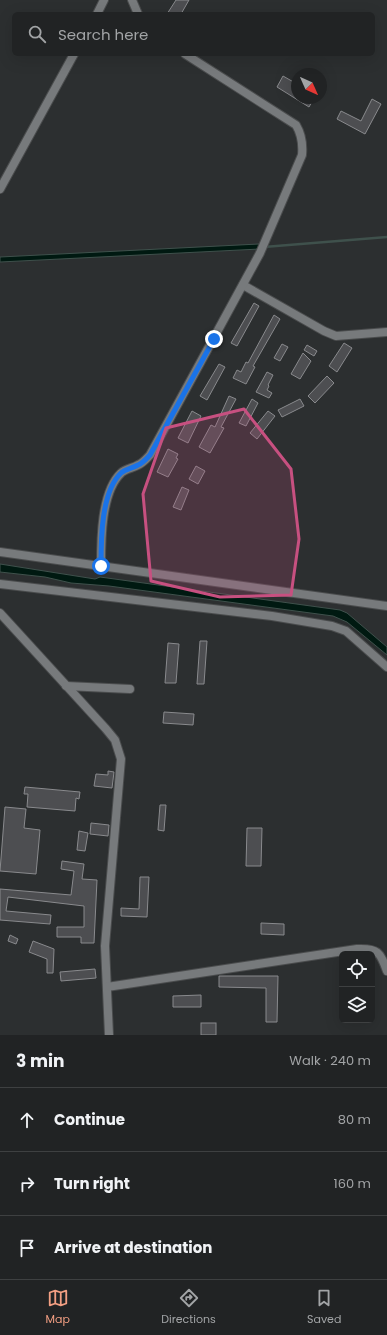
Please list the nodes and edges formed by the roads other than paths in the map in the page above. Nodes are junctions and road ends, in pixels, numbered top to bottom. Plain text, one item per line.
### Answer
1 (104, 0) edge
2 (132, 0) edge
3 (98, 12) edge
4 (137, 12) edge
5 (73, 56) edge
6 (188, 56) edge
7 (0, 188) edge
8 (243, 285) junction
9 (387, 332) edge
10 (0, 552) edge
11 (101, 566) junction
12 (0, 584) edge
13 (387, 606) edge
14 (0, 613) edge
15 (387, 667) edge
16 (66, 686) junction
17 (130, 689) dead end
18 (387, 971) edge
19 (107, 987) junction
20 (109, 1035) edge

1 - 3 street
2 - 4 street
5 - 7 street
6 - 8 street
8 - 9 street
8 - 11 street
10 - 11 street
11 - 13 street
12 - 15 street
14 - 16 street
16 - 17 street
16 - 19 street
18 - 19 street
19 - 20 street

